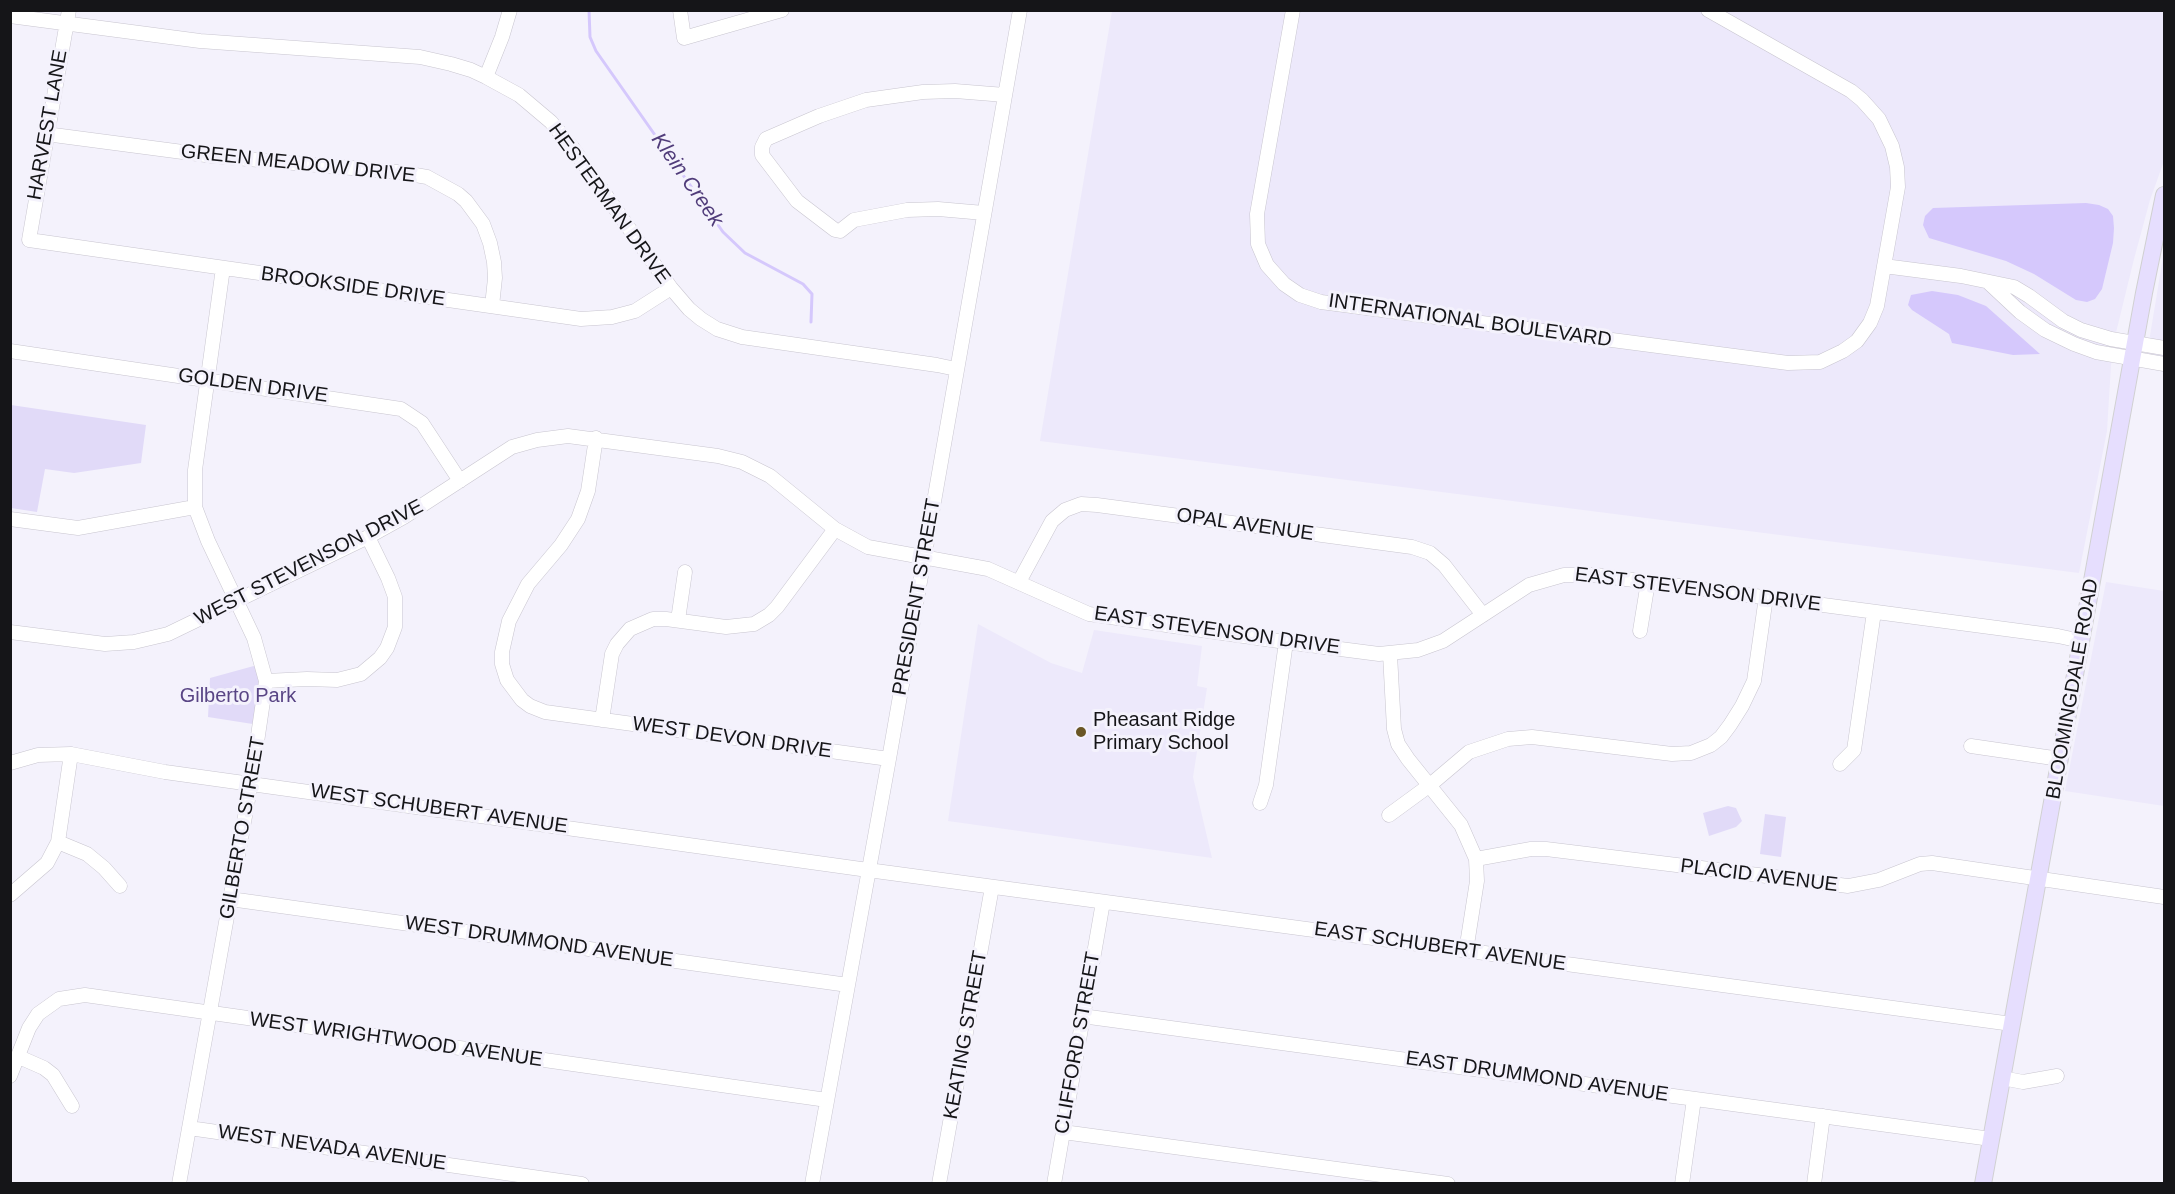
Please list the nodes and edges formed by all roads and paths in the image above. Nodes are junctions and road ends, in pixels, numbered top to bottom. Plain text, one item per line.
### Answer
1 (510, 10) edge
2 (680, 10) edge
3 (782, 10) edge
4 (1020, 10) edge
5 (1293, 10) edge
6 (1708, 10) edge
7 (10, 16) edge
8 (68, 17) edge
9 (486, 76) junction
10 (1005, 95) junction
11 (46, 134) junction
12 (2164, 195) edge
13 (984, 213) junction
14 (29, 240) joint
15 (1884, 266) junction
16 (224, 268) junction
17 (671, 288) junction
18 (492, 306) junction
19 (2164, 348) edge
20 (10, 351) edge
21 (2134, 351) junction
22 (2164, 364) edge
23 (956, 369) junction
24 (208, 379) junction
25 (596, 438) junction
26 (460, 481) junction
27 (195, 507) junction
28 (10, 519) edge
29 (835, 529) junction
30 (368, 537) junction
31 (924, 558) junction
32 (685, 572) dead end
33 (1018, 582) junction
34 (1648, 582) junction
35 (1766, 597) junction
36 (237, 601) junction
37 (1874, 612) junction
38 (1483, 615) junction
39 (678, 620) junction
40 (1640, 631) dead end
41 (10, 632) edge
42 (2082, 641) junction
43 (1286, 642) junction
44 (1390, 654) junction
45 (266, 681) junction
46 (602, 720) junction
47 (1971, 746) dead end
48 (71, 754) junction
49 (889, 759) junction
50 (2060, 759) junction
51 (10, 763) edge
52 (1840, 764) dead end
53 (251, 783) junction
54 (1430, 785) junction
55 (1260, 803) dead end
56 (1389, 815) dead end
57 (58, 842) junction
58 (1476, 859) junction
59 (868, 870) junction
60 (2038, 879) junction
61 (120, 886) dead end
62 (992, 887) junction
63 (10, 895) edge
64 (2164, 897) edge
65 (230, 899) junction
66 (1103, 902) junction
67 (1466, 951) junction
68 (848, 985) junction
69 (210, 1014) junction
70 (1082, 1016) junction
71 (2012, 1024) junction
72 (19, 1057) junction
73 (10, 1076) edge
74 (2056, 1076) dead end
75 (2002, 1078) junction
76 (1694, 1099) junction
77 (827, 1100) junction
78 (72, 1106) dead end
79 (1823, 1116) junction
80 (189, 1128) junction
81 (1063, 1132) junction
82 (1991, 1139) junction
83 (179, 1184) edge
84 (582, 1184) edge
85 (812, 1184) edge
86 (939, 1184) edge
87 (1054, 1184) edge
88 (1448, 1184) edge
89 (1682, 1184) edge
90 (1814, 1184) edge
91 (1983, 1184) edge

1 - 9 street
2 - 3 street
4 - 10 street, PRESIDENT STREET
5 - 15 street, INTERNATIONAL BOULEVARD
6 - 15 street, INTERNATIONAL BOULEVARD
7 - 8 street, HESTERMAN DRIVE
8 - 9 street, HESTERMAN DRIVE
8 - 11 street, HARVEST LANE
9 - 17 street, HESTERMAN DRIVE
10 - 13 street, PRESIDENT STREET
10 - 13 street
11 - 14 street, HARVEST LANE
11 - 18 street, GREEN MEADOW DRIVE
12 - 21 main road, BLOOMINGDALE ROAD
13 - 23 street, PRESIDENT STREET
14 - 16 street, BROOKSIDE DRIVE
15 - 21 street
16 - 18 street, BROOKSIDE DRIVE
16 - 24 street, GILBERTO STREET
17 - 18 street, BROOKSIDE DRIVE
17 - 23 street, HESTERMAN DRIVE
19 - 21 street
20 - 24 street, GOLDEN DRIVE
21 - 22 street
21 - 42 main road, BLOOMINGDALE ROAD
23 - 31 street, PRESIDENT STREET
24 - 26 street, GOLDEN DRIVE
24 - 27 street, GILBERTO STREET
25 - 26 street, WEST STEVENSON DRIVE
25 - 29 street, WEST STEVENSON DRIVE
25 - 46 street, WEST DEVON DRIVE
26 - 30 street, WEST STEVENSON DRIVE
27 - 28 street
27 - 36 street, GILBERTO STREET
29 - 31 street, WEST STEVENSON DRIVE
29 - 39 street
30 - 36 street, WEST STEVENSON DRIVE
30 - 45 street
31 - 33 street, EAST STEVENSON DRIVE
31 - 49 street, PRESIDENT STREET
32 - 39 street
33 - 38 street, OPAL AVENUE
33 - 43 street, EAST STEVENSON DRIVE
34 - 35 street, EAST STEVENSON DRIVE
34 - 38 street, EAST STEVENSON DRIVE
34 - 40 street
35 - 37 street, EAST STEVENSON DRIVE
35 - 54 street
36 - 41 street, WEST STEVENSON DRIVE
36 - 45 street, GILBERTO STREET
37 - 42 street, EAST STEVENSON DRIVE
37 - 52 street
38 - 44 street, EAST STEVENSON DRIVE
39 - 46 street
42 - 50 main road, BLOOMINGDALE ROAD
43 - 44 street, EAST STEVENSON DRIVE
43 - 55 street
44 - 54 street
45 - 53 street, GILBERTO STREET
46 - 49 street, WEST DEVON DRIVE
47 - 50 street
48 - 51 street, WEST SCHUBERT AVENUE
48 - 53 street, WEST SCHUBERT AVENUE
48 - 57 street
49 - 59 street, PRESIDENT STREET
50 - 60 main road, BLOOMINGDALE ROAD
53 - 59 street, WEST SCHUBERT AVENUE
53 - 65 street, GILBERTO STREET
54 - 56 street
54 - 58 street
57 - 61 street
57 - 63 street
58 - 60 street, PLACID AVENUE
58 - 67 street
59 - 62 street, EAST SCHUBERT AVENUE
59 - 68 street, PRESIDENT STREET
60 - 64 street, PLACID AVENUE
60 - 71 main road, BLOOMINGDALE ROAD
62 - 66 street, EAST SCHUBERT AVENUE
62 - 86 street, KEATING STREET
65 - 68 street, WEST DRUMMOND AVENUE
65 - 69 street, GILBERTO STREET
66 - 67 street, EAST SCHUBERT AVENUE
66 - 70 street, CLIFFORD STREET
67 - 71 street, EAST SCHUBERT AVENUE
68 - 77 street, PRESIDENT STREET
69 - 72 street, WEST WRIGHTWOOD AVENUE
69 - 77 street, WEST WRIGHTWOOD AVENUE
69 - 80 street, GILBERTO STREET
70 - 76 street, EAST DRUMMOND AVENUE
70 - 81 street, CLIFFORD STREET
71 - 75 main road, BLOOMINGDALE ROAD
72 - 73 street, WEST WRIGHTWOOD AVENUE
72 - 78 street
74 - 75 street
75 - 82 main road, BLOOMINGDALE ROAD
76 - 79 street, EAST DRUMMOND AVENUE
76 - 89 street
77 - 85 street, PRESIDENT STREET
79 - 82 street, EAST DRUMMOND AVENUE
79 - 90 street
80 - 83 street, GILBERTO STREET
80 - 84 street, WEST NEVADA AVENUE
81 - 87 street, CLIFFORD STREET
81 - 88 street
82 - 91 main road, BLOOMINGDALE ROAD

